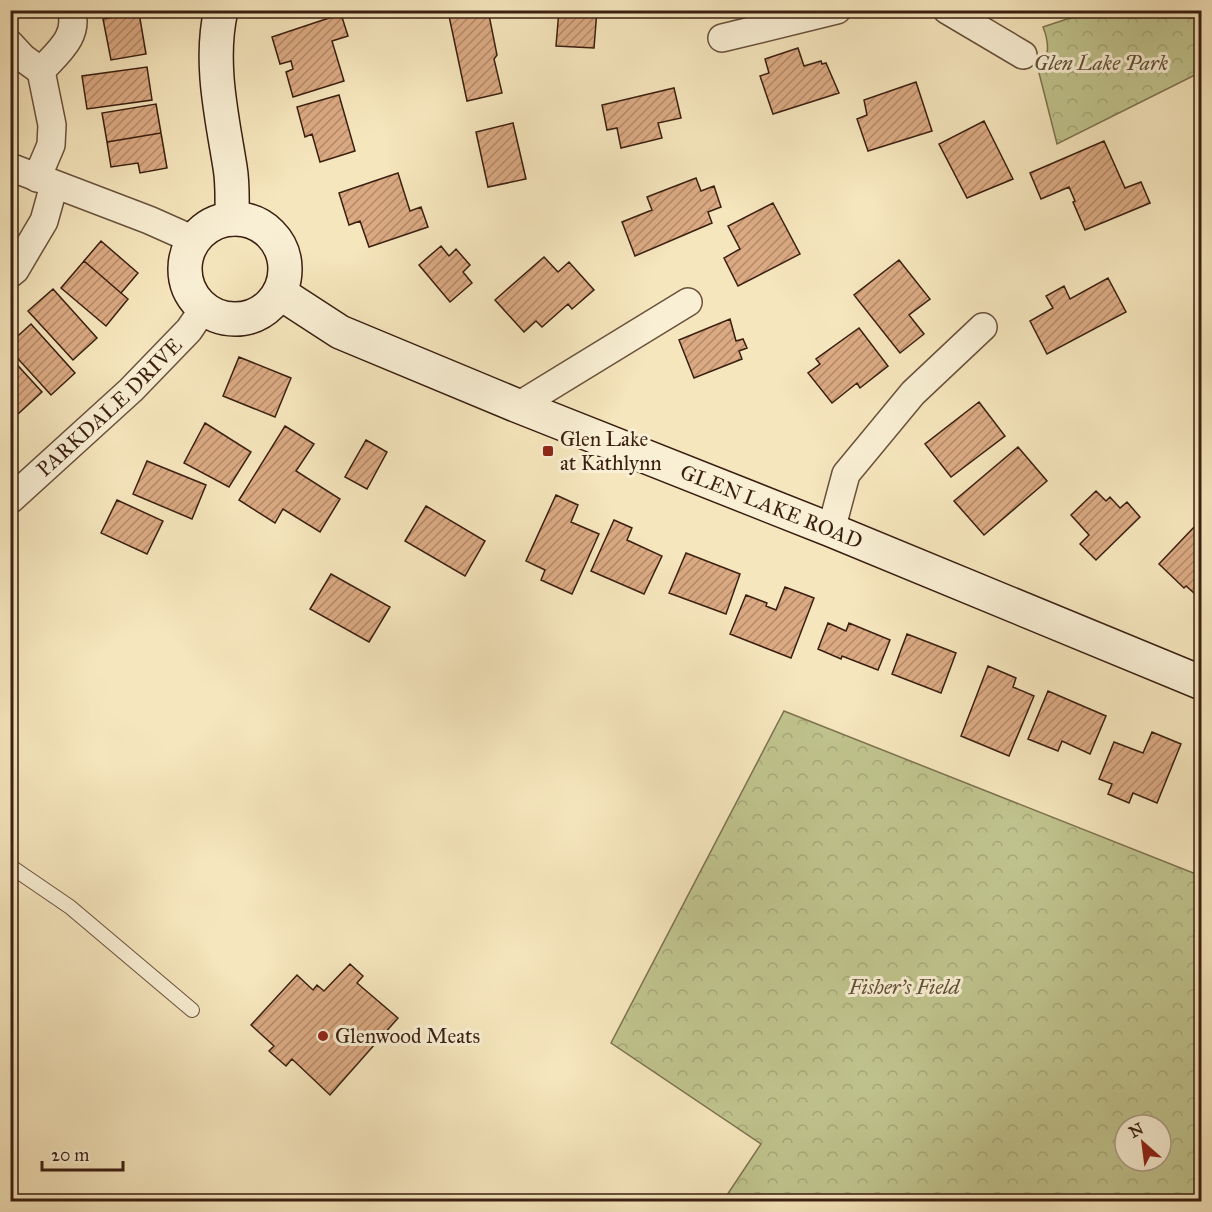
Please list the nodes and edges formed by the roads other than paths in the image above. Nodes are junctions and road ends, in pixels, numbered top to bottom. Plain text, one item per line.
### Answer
1 (71, 10) edge
2 (221, 10) edge
3 (837, 10) edge
4 (947, 10) edge
5 (722, 38) dead end
6 (10, 44) edge
7 (1023, 55) dead end
8 (42, 71) junction
9 (10, 167) edge
10 (45, 182) junction
11 (232, 219) junction
12 (194, 240) junction
13 (10, 274) edge
14 (280, 293) junction
15 (688, 302) dead end
16 (204, 308) junction
17 (983, 327) dead end
18 (518, 406) junction
19 (10, 500) edge
20 (831, 530) junction
21 (1202, 683) edge
22 (10, 866) edge
23 (192, 1010) dead end

1 - 8 street
2 - 11 street
3 - 5 street
4 - 7 street
6 - 8 street
8 - 10 street
9 - 10 street
10 - 12 street
10 - 13 street
11 - 12 street
11 - 14 street
12 - 16 street
14 - 16 street
14 - 18 street, GLEN LAKE ROAD
15 - 18 street
16 - 19 street, PARKDALE DRIVE
17 - 20 street
18 - 20 street, GLEN LAKE ROAD
20 - 21 street, GLEN LAKE ROAD
22 - 23 lane

